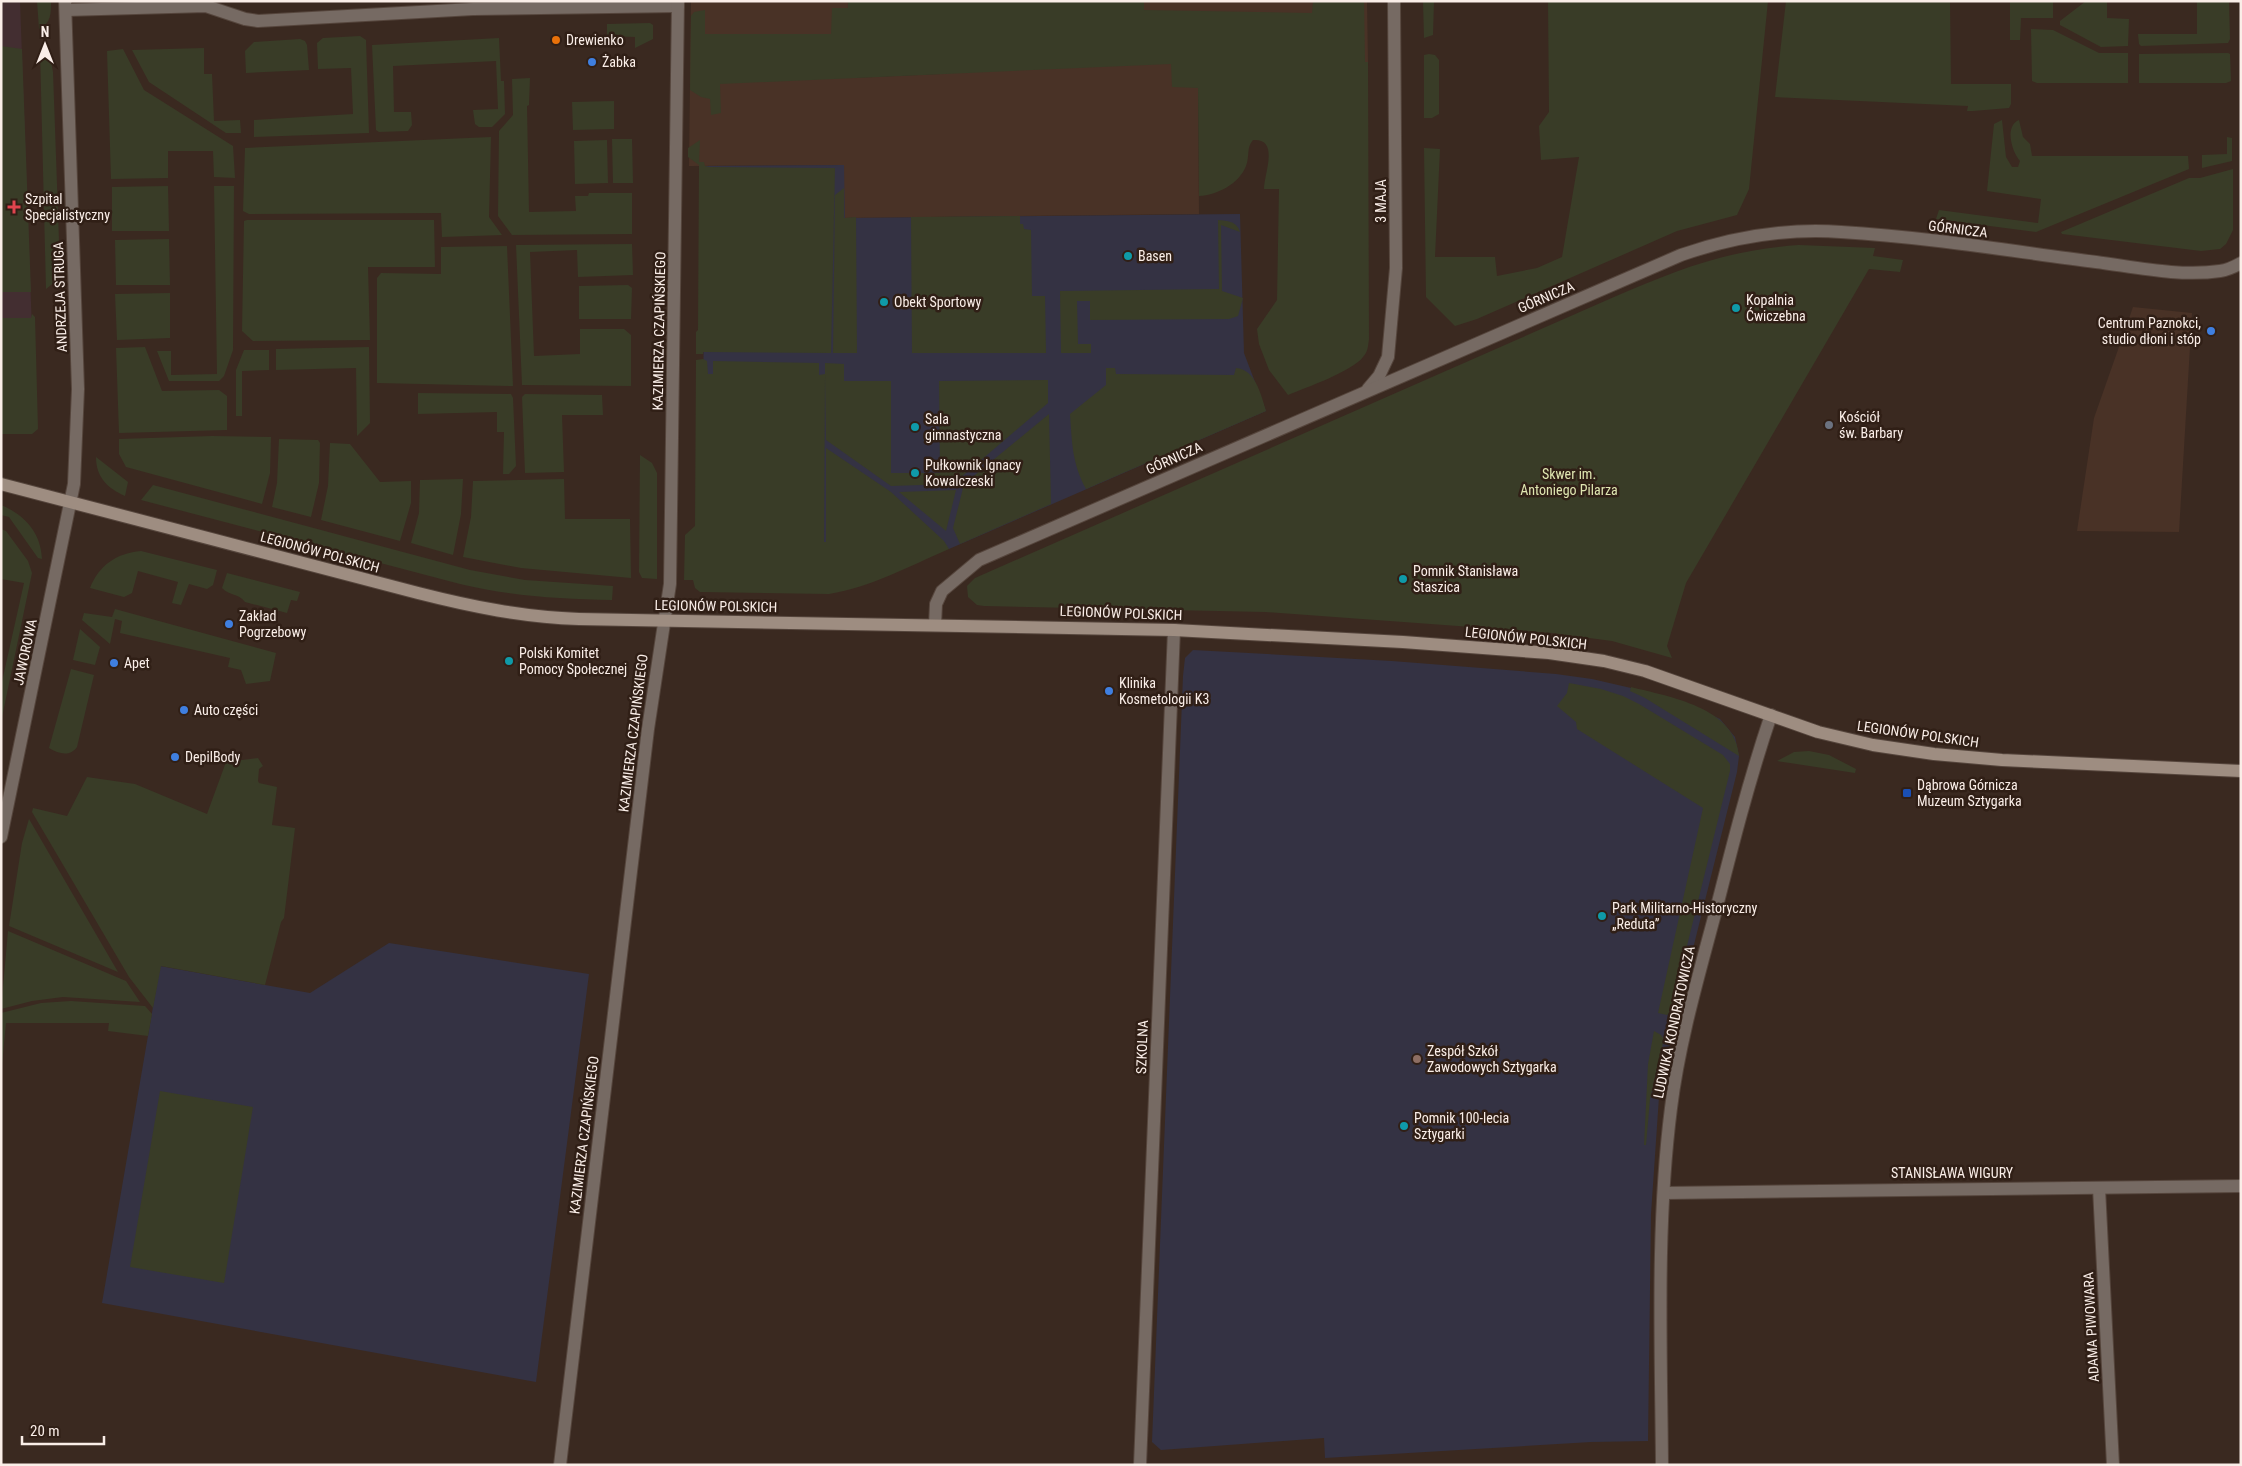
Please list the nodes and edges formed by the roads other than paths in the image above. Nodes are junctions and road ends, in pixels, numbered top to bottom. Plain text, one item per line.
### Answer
1 (499, 1) edge
2 (1394, 1) edge
3 (678, 3) edge
4 (65, 6) edge
5 (473, 9) junction
6 (2241, 263) edge
7 (1364, 392) junction
8 (1, 484) edge
9 (72, 502) junction
10 (663, 620) junction
11 (935, 625) junction
12 (1174, 630) junction
13 (1771, 715) junction
14 (2241, 771) edge
15 (1, 837) edge
16 (2241, 1186) edge
17 (2099, 1188) junction
18 (1664, 1193) junction
19 (560, 1465) edge
20 (1140, 1465) edge
21 (1662, 1465) edge
22 (2114, 1465) edge

1 - 5 street
2 - 7 street, 3 MAJA
3 - 5 street
3 - 10 street, KAZIMIERZA CZAPIŃSKIEGO
4 - 5 street
4 - 9 street, ANDRZEJA STRUGA
6 - 7 street, GÓRNICZA
7 - 11 street, GÓRNICZA
8 - 9 street, LEGIONÓW POLSKICH
9 - 10 street, LEGIONÓW POLSKICH
9 - 15 street, JAWOROWA
10 - 11 street, LEGIONÓW POLSKICH
10 - 19 street, KAZIMIERZA CZAPIŃSKIEGO
11 - 12 street, LEGIONÓW POLSKICH
12 - 13 street, LEGIONÓW POLSKICH
12 - 20 street, SZKOLNA
13 - 14 street, LEGIONÓW POLSKICH
13 - 18 street, LUDWIKA KONDRATOWICZA
16 - 17 street, STANISŁAWA WIGURY
17 - 18 street, STANISŁAWA WIGURY
17 - 22 street, ADAMA PIWOWARA
18 - 21 street, LUDWIKA KONDRATOWICZA

